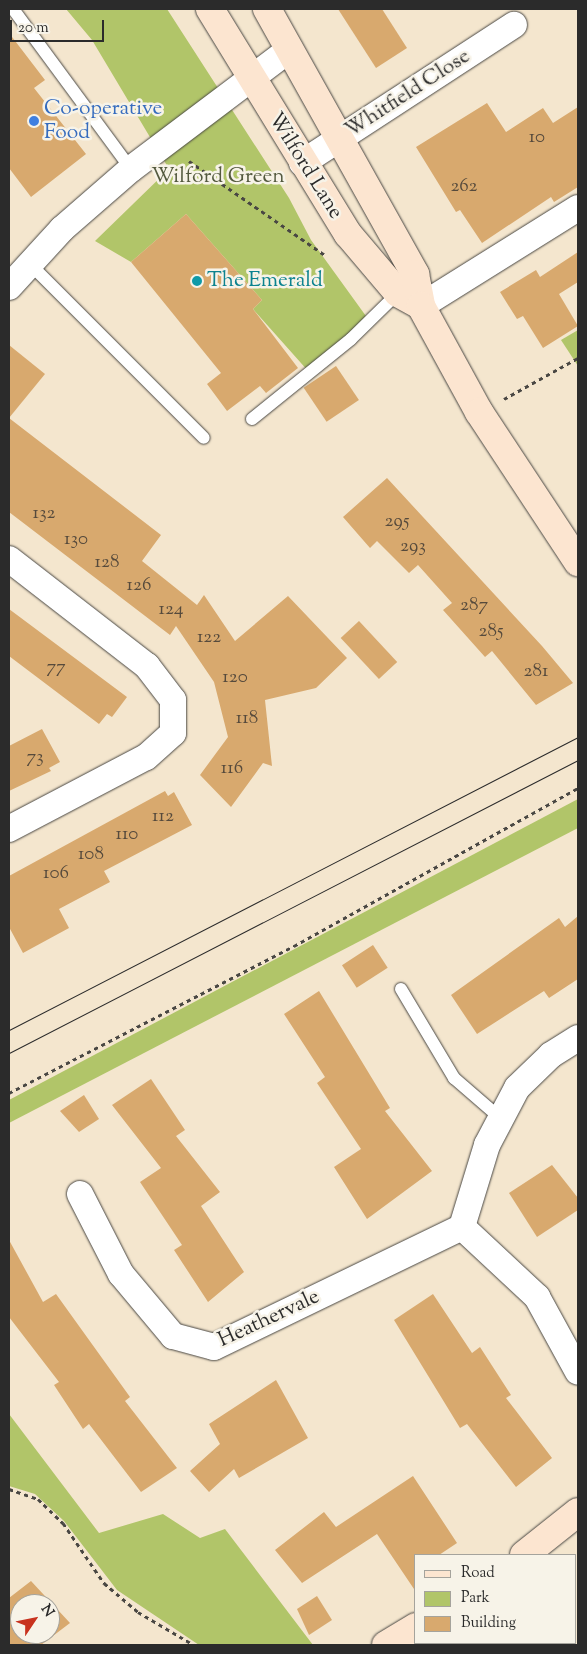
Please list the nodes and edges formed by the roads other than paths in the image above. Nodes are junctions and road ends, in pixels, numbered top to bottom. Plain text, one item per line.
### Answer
1 (14, 9) edge
2 (210, 9) edge
3 (267, 9) edge
4 (514, 25) dead end
5 (290, 49) junction
6 (249, 76) junction
7 (340, 138) junction
8 (302, 163) junction
9 (131, 169) junction
10 (578, 208) edge
11 (29, 263) junction
12 (9, 287) edge
13 (409, 299) junction
14 (252, 419) dead end
15 (204, 438) dead end
16 (9, 559) edge
17 (578, 562) edge
18 (9, 829) edge
19 (401, 989) dead end
20 (578, 1038) edge
21 (499, 1118) junction
22 (80, 1194) dead end
23 (462, 1227) junction
24 (578, 1372) edge
25 (578, 1512) edge
26 (525, 1554) edge
27 (414, 1628) edge
28 (386, 1645) edge

1 - 9 lane
2 - 6 main road, Wilford Lane
3 - 5 main road, Wilford Lane
4 - 7 street, Whitfield Close
5 - 6 street
5 - 7 main road, Wilford Lane
6 - 8 main road, Wilford Lane
6 - 9 street
7 - 8 street, Whitfield Close
7 - 13 main road, Wilford Lane
8 - 13 main road, Wilford Lane
9 - 11 street
10 - 13 street
11 - 12 street
11 - 15 lane
13 - 14 lane
13 - 17 main road, Wilford Lane
16 - 18 street
19 - 21 lane
20 - 21 street
21 - 23 street
22 - 23 street, Heathervale
23 - 24 street
25 - 26 main road
27 - 28 main road

